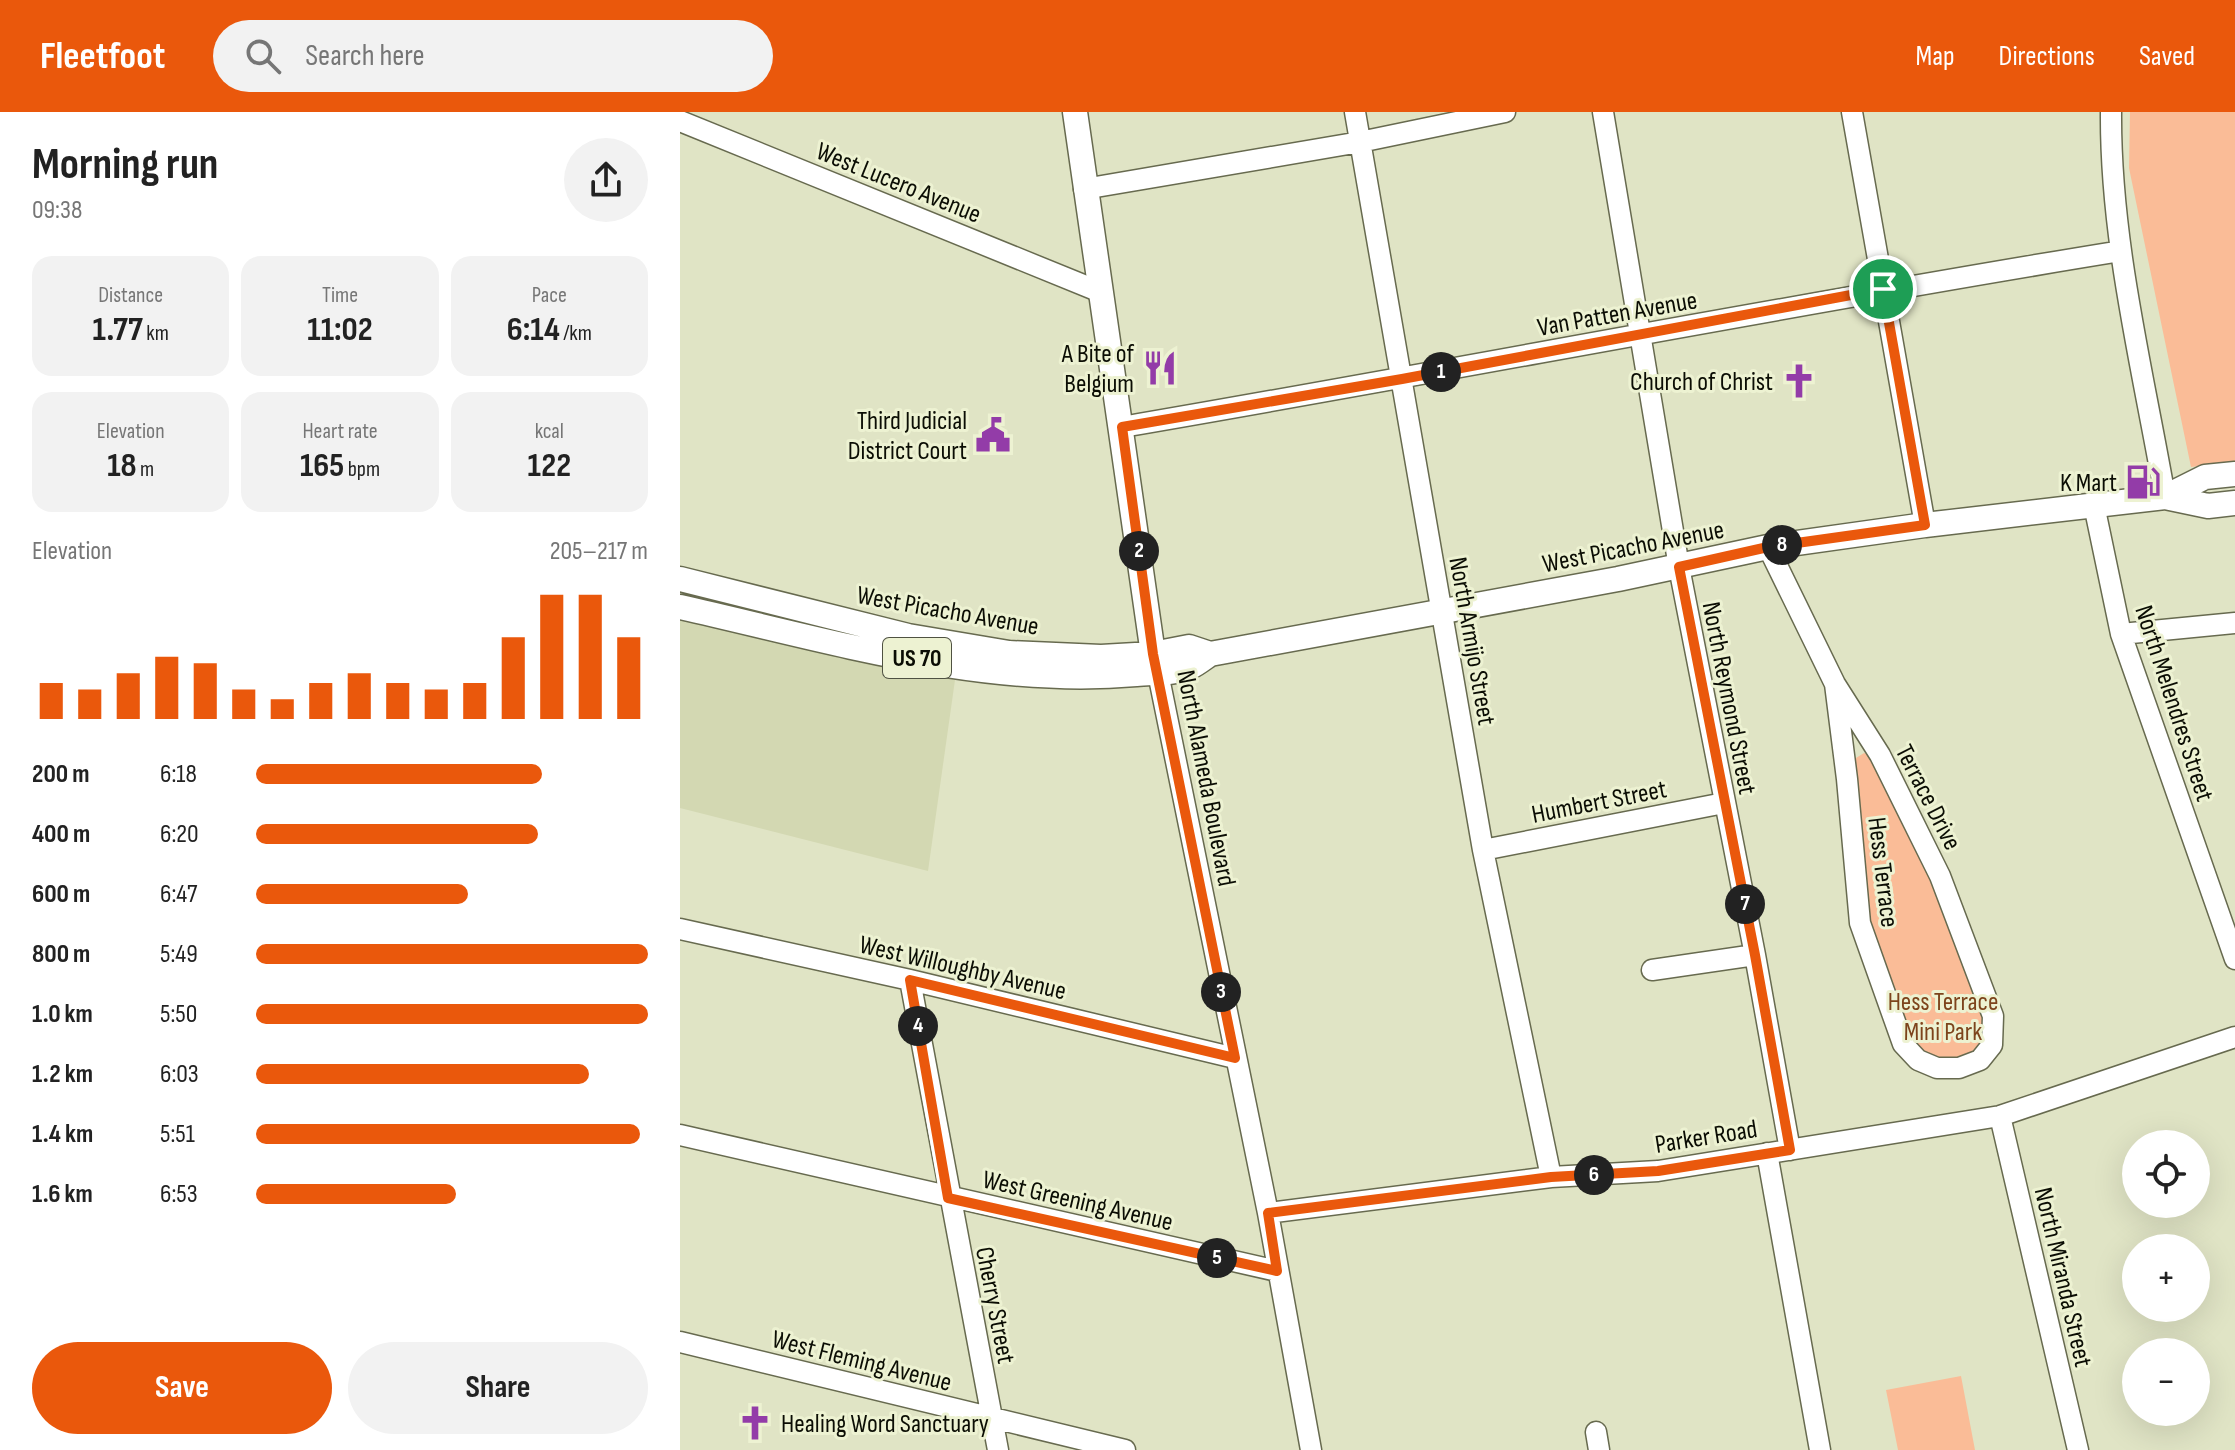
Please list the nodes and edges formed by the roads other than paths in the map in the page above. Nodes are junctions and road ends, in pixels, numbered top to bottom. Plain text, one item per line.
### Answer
1 (1075, 112) edge
2 (1355, 112) edge
3 (1505, 112) edge
4 (1603, 112) edge
5 (1852, 112) edge
6 (2111, 112) edge
7 (680, 121) edge
8 (1360, 142) junction
9 (1084, 189) junction
10 (2121, 251) junction
11 (1883, 289) junction
12 (1098, 291) junction
13 (1641, 335) junction
14 (1402, 379) junction
15 (1122, 427) junction
16 (2235, 474) edge
17 (2165, 497) junction
18 (2235, 503) edge
19 (2094, 505) junction
20 (1925, 525) junction
21 (1768, 547) junction
22 (1679, 567) junction
23 (680, 579) edge
24 (680, 607) edge
25 (1441, 612) junction
26 (2235, 623) edge
27 (2121, 634) junction
28 (1155, 663) junction
29 (1835, 684) junction
30 (1724, 803) junction
31 (1483, 850) junction
32 (680, 929) edge
33 (1755, 955) junction
34 (2235, 959) edge
35 (1652, 970) dead end
36 (910, 980) junction
37 (2235, 1037) edge
38 (1235, 1058) junction
39 (1959, 1068) joint
40 (2000, 1116) junction
41 (680, 1135) edge
42 (1790, 1150) junction
43 (1767, 1153) junction
44 (1551, 1177) junction
45 (948, 1198) junction
46 (1268, 1213) junction
47 (1277, 1271) junction
48 (680, 1342) edge
49 (992, 1419) junction
50 (998, 1450) edge
51 (1125, 1450) edge
52 (1311, 1450) edge
53 (1820, 1450) edge
54 (2078, 1450) edge

1 - 9 main road, North Alameda Boulevard
2 - 8 street, North Armijo Street
3 - 8 street
4 - 13 street, North Reymond Street
5 - 11 street
6 - 10 street
7 - 12 street, West Lucero Avenue
8 - 9 street
8 - 14 street, North Armijo Street
9 - 12 main road, North Alameda Boulevard
10 - 11 street, Van Patten Avenue
10 - 17 street
11 - 13 street, Van Patten Avenue
11 - 20 street
12 - 15 main road, North Alameda Boulevard
13 - 14 street, Van Patten Avenue
13 - 22 street, North Reymond Street
14 - 15 street, Van Patten Avenue
14 - 25 street, North Armijo Street
15 - 28 main road, North Alameda Boulevard
16 - 17 main road, West Picacho Avenue / US 70
17 - 18 main road, West Picacho Avenue / US 70
17 - 19 main road, West Picacho Avenue / US 70
19 - 20 main road, West Picacho Avenue / US 70
19 - 27 street, North Melendres Street
20 - 21 main road, West Picacho Avenue / US 70
21 - 22 main road, West Picacho Avenue / US 70
21 - 29 street, Terrace Drive
22 - 25 main road, West Picacho Avenue / US 70
22 - 30 street, North Reymond Street
23 - 28 main road, West Picacho Avenue / US 70
24 - 28 main road, West Picacho Avenue / US 70
25 - 28 main road, West Picacho Avenue / US 70
25 - 31 street, North Armijo Street
26 - 27 street
27 - 34 street, North Melendres Street
28 - 38 street, North Alameda Boulevard
29 - 39 street, Hess Terrace
29 - 39 street, Terrace Drive
30 - 31 street, Humbert Street
30 - 33 street, North Reymond Street
31 - 44 street, North Armijo Street
32 - 36 street, West Willoughby Avenue
33 - 35 street
33 - 42 street, North Reymond Street
36 - 38 street, West Willoughby Avenue
36 - 45 street, Cherry Street
37 - 40 street, Parker Road
38 - 46 street, North Alameda Boulevard
40 - 42 street, Parker Road
40 - 54 street, North Miranda Street
41 - 45 street, West Greening Avenue
42 - 43 street, Parker Road
43 - 44 street, Parker Road
43 - 53 street
44 - 46 street, Parker Road
45 - 47 street, West Greening Avenue
45 - 49 street, Cherry Street
46 - 47 street, North Alameda Boulevard
47 - 52 street, North Alameda Boulevard
48 - 49 street, West Fleming Avenue
49 - 50 street, Cherry Street
49 - 51 street, West Fleming Avenue

